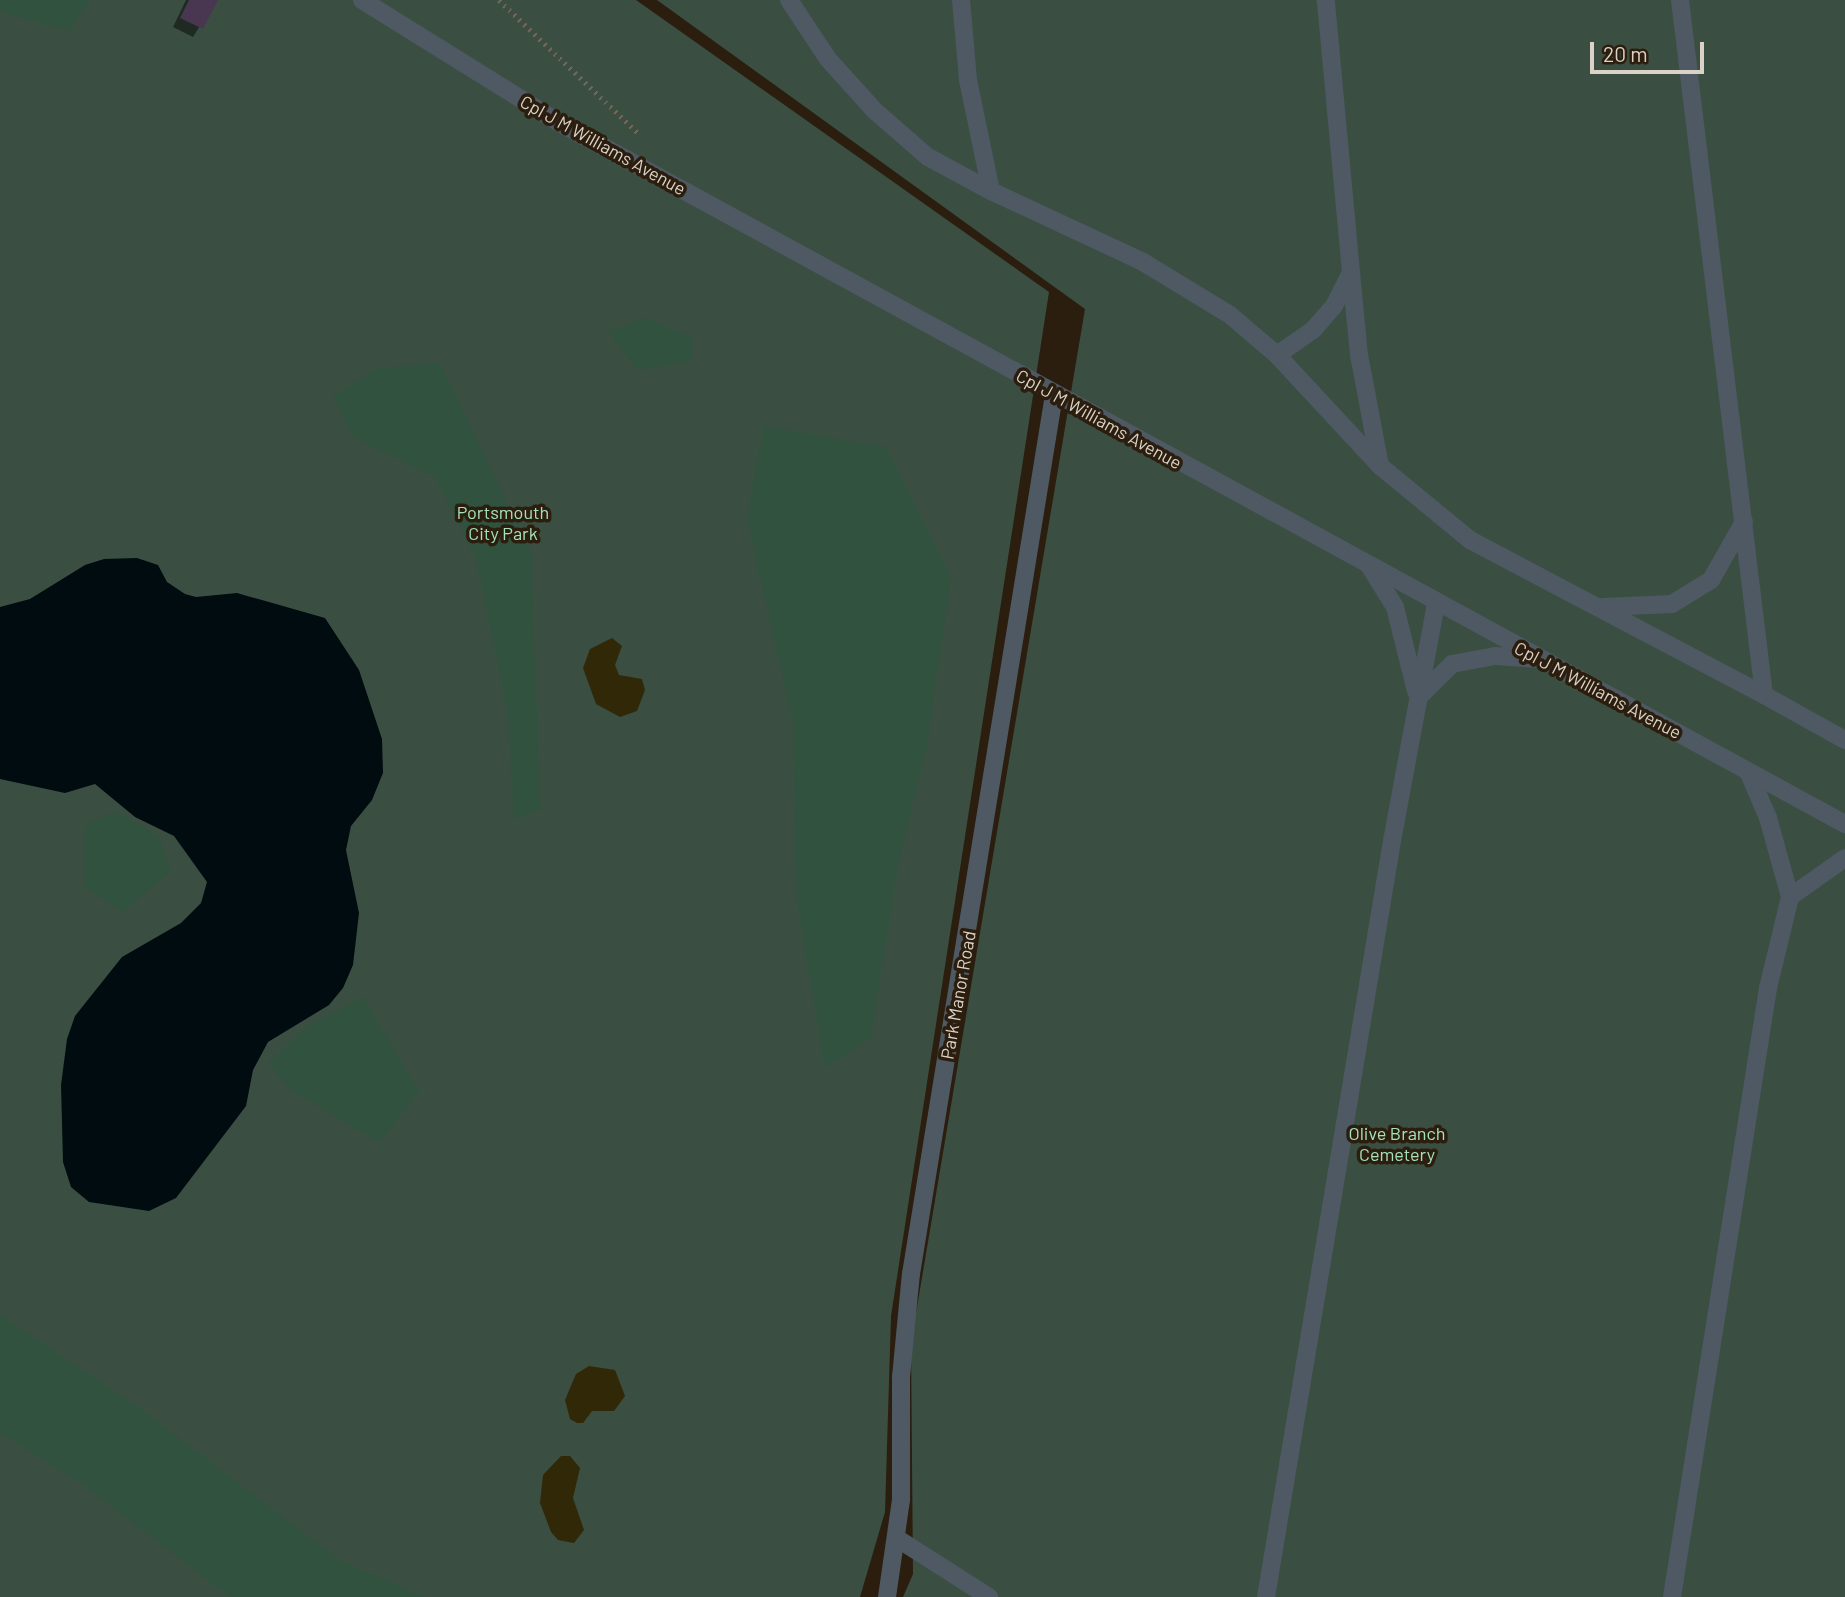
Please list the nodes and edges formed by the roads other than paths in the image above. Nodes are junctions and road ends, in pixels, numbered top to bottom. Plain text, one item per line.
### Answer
1 (362, 0) edge
2 (789, 0) edge
3 (961, 0) edge
4 (1326, 0) edge
5 (1680, 0) edge
6 (991, 191) junction
7 (1351, 272) junction
8 (1276, 355) junction
9 (1054, 395) junction
10 (1380, 466) junction
11 (1744, 522) junction
12 (1370, 567) junction
13 (1436, 603) junction
14 (1597, 607) junction
15 (1542, 659) junction
16 (1764, 695) junction
17 (1418, 698) junction
18 (1845, 740) edge
19 (1748, 771) junction
20 (1845, 824) edge
21 (1845, 858) edge
22 (1790, 897) junction
23 (898, 1539) junction
24 (887, 1597) edge
25 (989, 1597) edge
26 (1266, 1597) edge
27 (1672, 1597) edge

1 - 9 street, Cpl J M Williams Avenue
2 - 6 street
3 - 6 street
4 - 7 street
5 - 11 street
6 - 8 street
7 - 8 street
7 - 10 street
8 - 10 street
9 - 12 street, Cpl J M Williams Avenue
9 - 23 street, Park Manor Road
10 - 14 street
11 - 14 street
11 - 16 street
12 - 13 street, Cpl J M Williams Avenue
12 - 17 street
13 - 15 street, Cpl J M Williams Avenue
13 - 17 street
14 - 16 street
15 - 17 street
15 - 19 street, Cpl J M Williams Avenue
16 - 18 street
17 - 26 street
19 - 20 street, Cpl J M Williams Avenue
19 - 22 street
21 - 22 street
22 - 27 street
23 - 24 street, Park Manor Road
23 - 25 street

